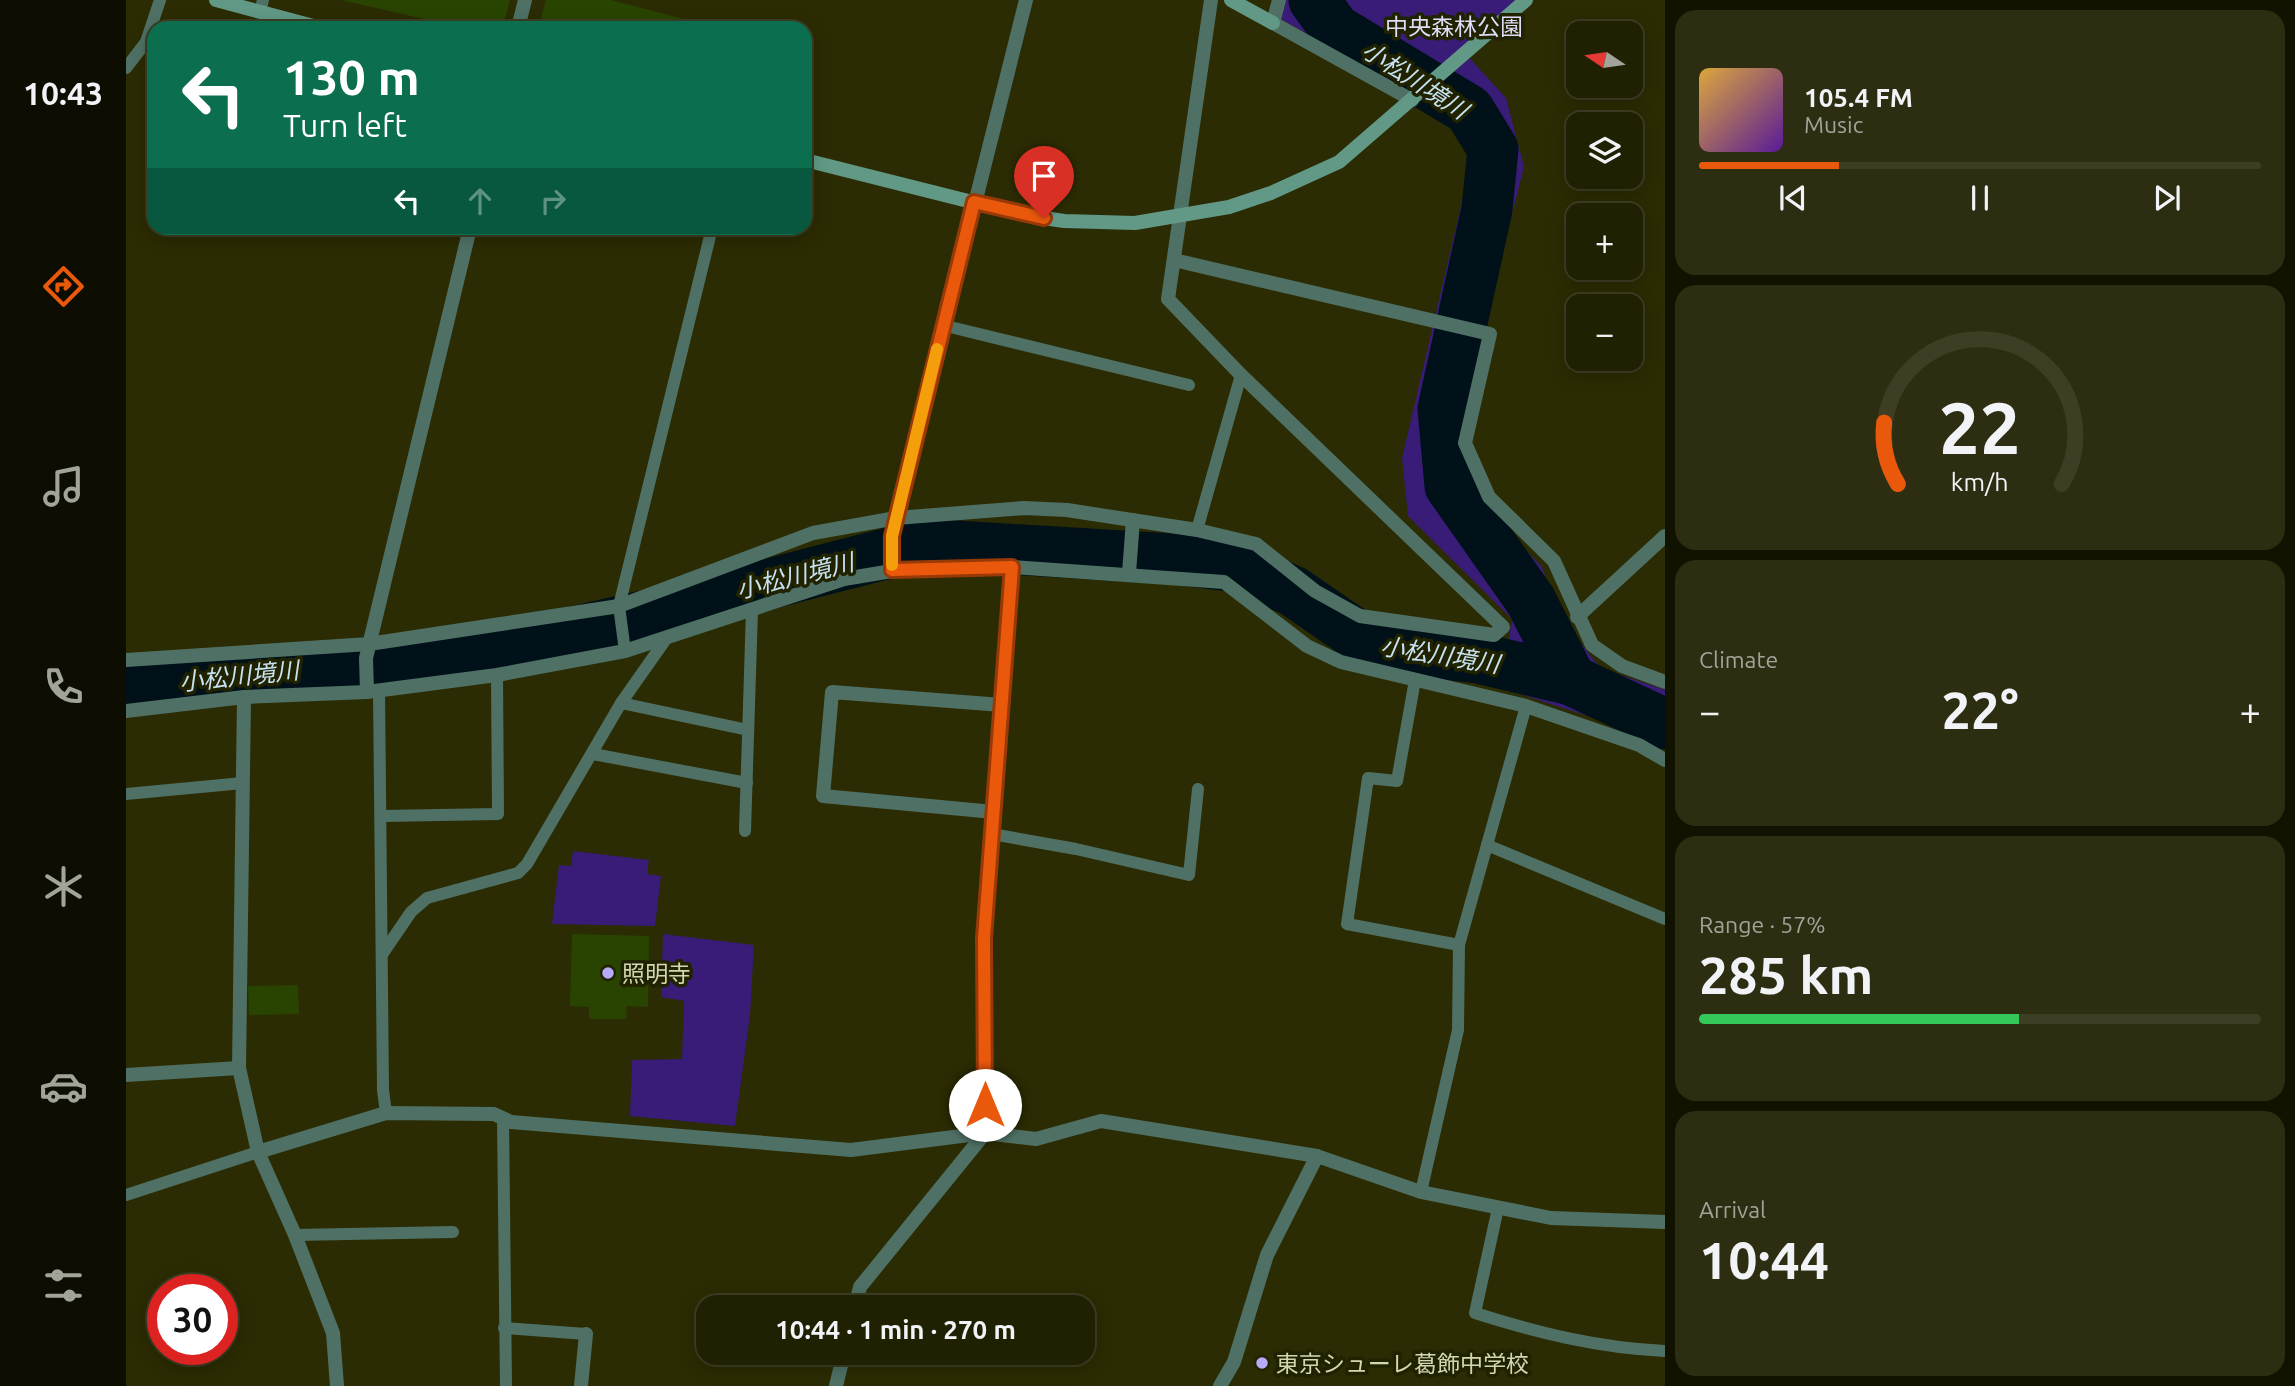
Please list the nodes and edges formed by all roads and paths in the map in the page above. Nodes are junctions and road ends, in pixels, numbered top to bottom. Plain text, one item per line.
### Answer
1 (160, 0) edge
2 (216, 0) edge
3 (525, 0) edge
4 (1026, 0) edge
5 (1211, 0) edge
6 (1231, 0) edge
7 (1279, 0) edge
8 (1526, 0) edge
9 (262, 6) edge
10 (153, 21) edge
11 (302, 21) edge
12 (520, 21) edge
13 (1273, 23) junction
14 (147, 40) edge
15 (126, 68) edge
16 (1417, 97) junction
17 (812, 162) edge
18 (974, 202) junction
19 (1180, 218) junction
20 (468, 235) edge
21 (710, 235) edge
22 (1174, 260) junction
23 (942, 326) junction
24 (1241, 375) junction
25 (1189, 385) dead end
26 (896, 519) junction
27 (1133, 520) junction
28 (1197, 530) junction
29 (1665, 536) edge
30 (1012, 567) junction
31 (1130, 567) junction
32 (892, 570) junction
33 (752, 610) junction
34 (619, 611) junction
35 (1577, 617) junction
36 (666, 639) junction
37 (624, 646) junction
38 (368, 651) junction
39 (126, 660) edge
40 (497, 675) junction
41 (1415, 680) junction
42 (1665, 681) edge
43 (371, 687) junction
44 (244, 697) junction
45 (621, 703) junction
46 (1002, 705) junction
47 (1526, 706) junction
48 (126, 711) edge
49 (748, 730) junction
50 (593, 754) junction
51 (1665, 760) edge
52 (243, 783) junction
53 (747, 783) junction
54 (1198, 789) dead end
55 (126, 794) edge
56 (994, 812) junction
57 (382, 816) junction
58 (746, 831) dead end
59 (992, 834) junction
60 (1487, 845) junction
61 (1665, 919) edge
62 (1459, 945) junction
63 (383, 953) junction
64 (239, 1068) junction
65 (126, 1075) edge
66 (386, 1113) junction
67 (503, 1118) junction
68 (985, 1133) junction
69 (258, 1152) junction
70 (1317, 1156) junction
71 (1421, 1192) junction
72 (126, 1195) edge
73 (1497, 1208) junction
74 (1665, 1222) edge
75 (453, 1232) dead end
76 (295, 1235) junction
77 (858, 1295) edge
78 (504, 1328) junction
79 (586, 1334) joint
80 (1665, 1351) edge
81 (841, 1365) edge
82 (337, 1386) edge
83 (506, 1386) edge
84 (581, 1386) edge
85 (836, 1386) edge
86 (1220, 1386) edge

1 - 10 lane
2 - 9 street
3 - 12 street
4 - 18 street
5 - 19 street
6 - 13 street
7 - 13 street
8 - 16 street
9 - 11 street
13 - 16 street
14 - 15 lane
16 - 19 street
17 - 18 street
18 - 19 street
18 - 23 street
19 - 22 street
20 - 38 street
21 - 34 lane
22 - 24 street
22 - 35 street
23 - 25 lane
23 - 26 street
24 - 28 lane
24 - 28 street
26 - 27 street
26 - 32 street
26 - 34 street
27 - 28 street
27 - 31 street
29 - 35 street
30 - 31 street
30 - 32 street
30 - 46 street
31 - 41 street
32 - 33 street
33 - 36 street
33 - 49 lane
34 - 37 lane
34 - 38 street
35 - 42 street
36 - 37 street
36 - 45 lane
37 - 40 street
38 - 39 street
38 - 43 street
40 - 43 street
40 - 57 lane
41 - 47 street
41 - 62 lane
43 - 44 street
43 - 57 lane
44 - 48 street
44 - 52 street
45 - 49 lane
45 - 50 lane
46 - 56 street
46 - 56 street
47 - 51 street
47 - 60 lane
49 - 53 lane
50 - 53 lane
50 - 63 lane
52 - 55 lane
52 - 64 street
53 - 58 lane
54 - 59 lane
56 - 59 street
57 - 63 lane
59 - 68 street
60 - 61 lane
60 - 62 lane
62 - 71 lane
63 - 66 lane
64 - 65 street
64 - 69 street
66 - 67 street
66 - 69 street
67 - 68 street
67 - 78 lane
68 - 70 street
68 - 77 street
69 - 72 lane
69 - 76 street
70 - 71 street
70 - 86 street
71 - 73 street
73 - 74 street
73 - 80 lane
75 - 76 lane
76 - 82 street
78 - 79 lane
78 - 83 lane
79 - 84 street
81 - 85 street

